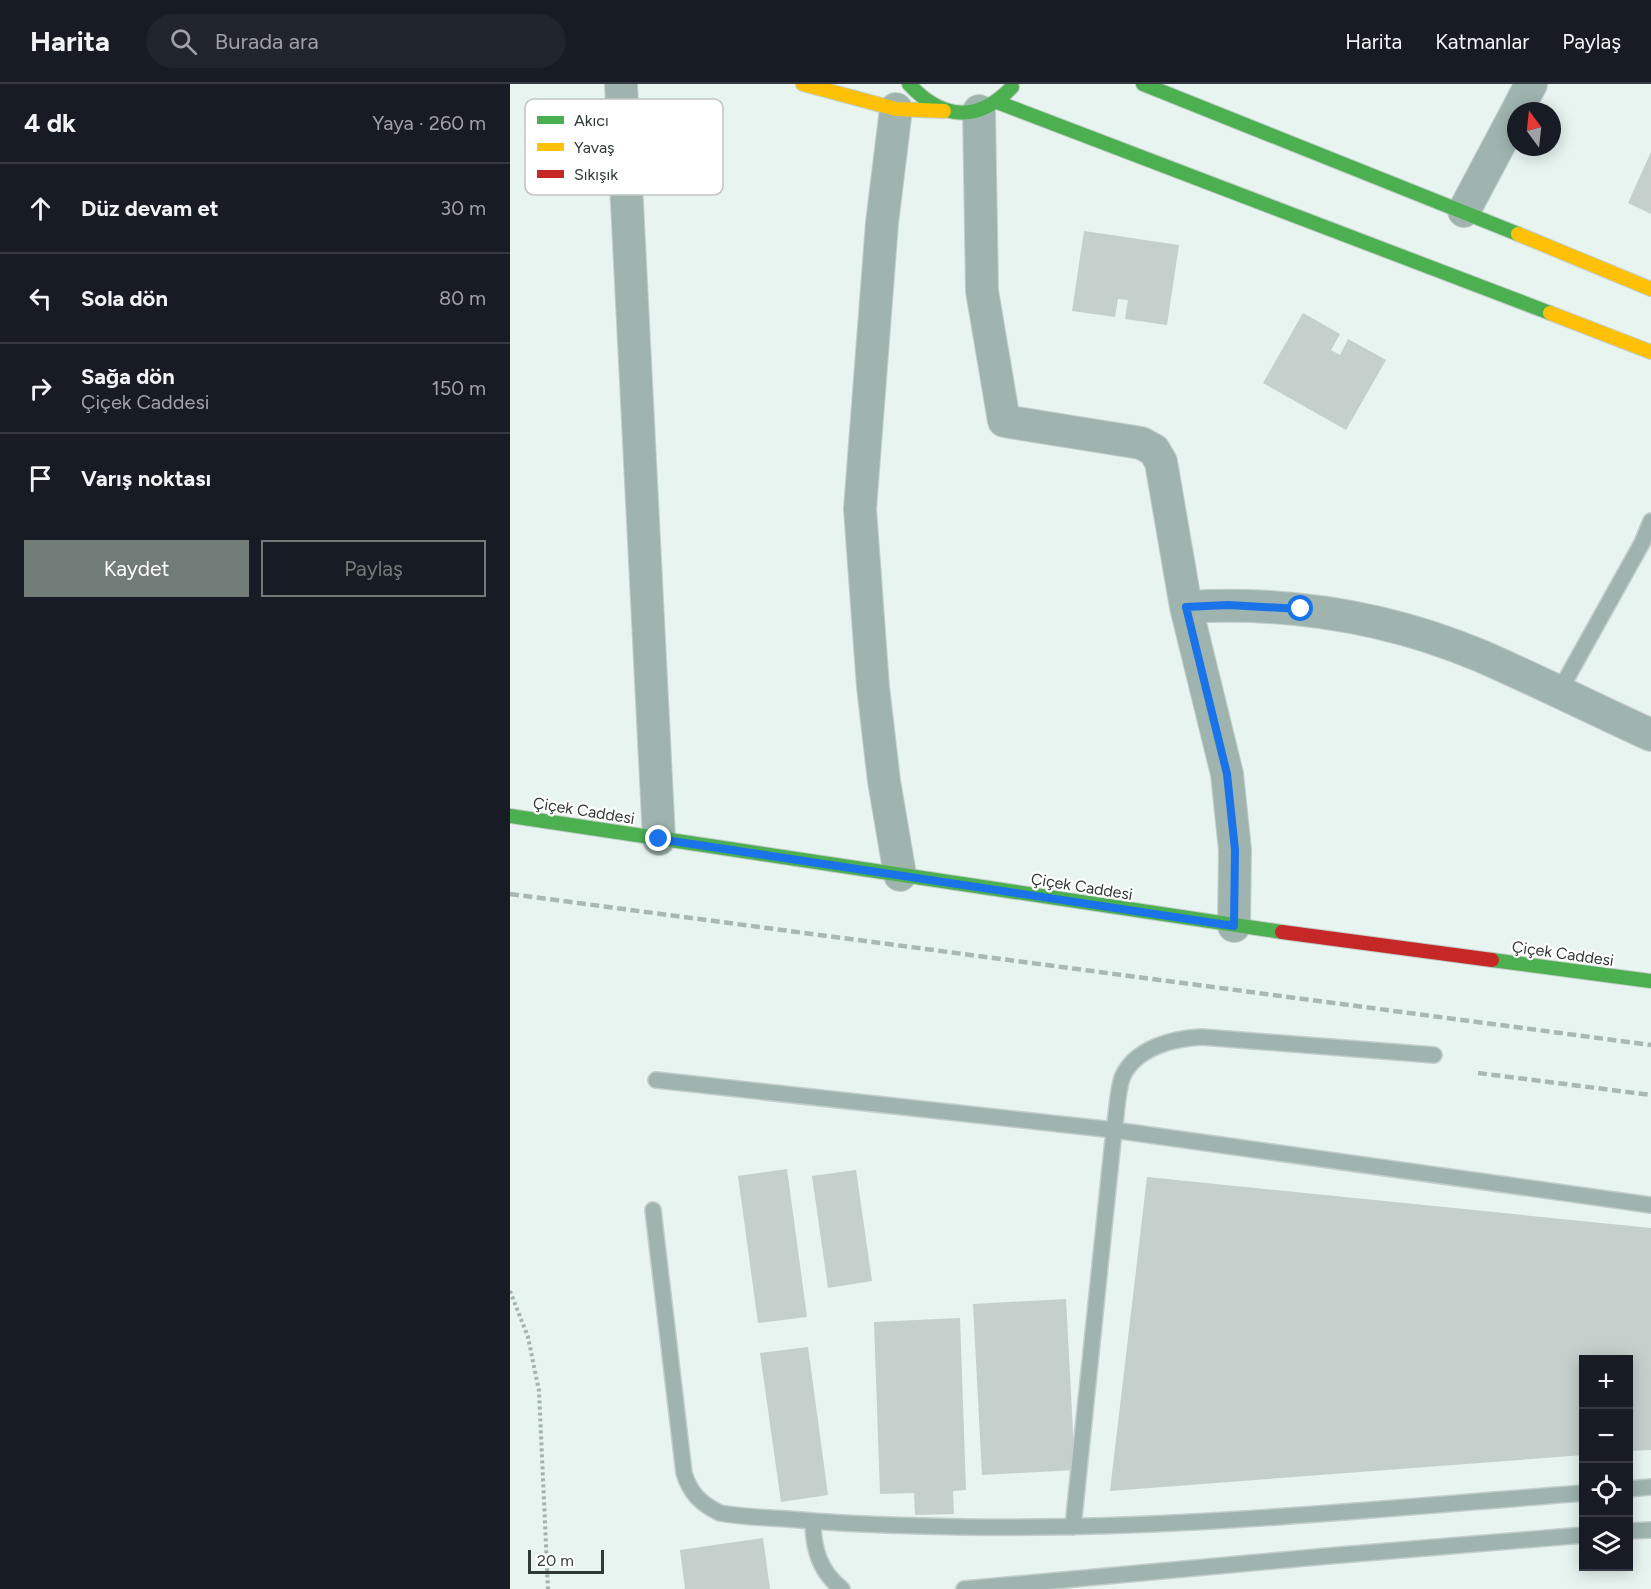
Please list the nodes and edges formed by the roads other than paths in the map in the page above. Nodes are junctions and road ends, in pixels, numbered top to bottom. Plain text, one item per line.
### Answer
1 (621, 84) edge
2 (803, 84) edge
3 (1014, 84) edge
4 (1531, 84) edge
5 (1155, 86) edge
6 (903, 96) edge
7 (622, 99) edge
8 (1521, 102) edge
9 (988, 106) junction
10 (944, 111) junction
11 (1507, 129) edge
12 (627, 195) edge
13 (1464, 212) junction
14 (1651, 289) edge
15 (1651, 352) edge
16 (1651, 521) edge
17 (1186, 607) junction
18 (1559, 692) junction
19 (1651, 735) edge
20 (510, 816) edge
21 (659, 839) junction
22 (900, 875) junction
23 (1234, 926) junction
24 (1651, 981) edge
25 (1434, 1055) dead end
26 (656, 1080) dead end
27 (1114, 1130) junction
28 (1651, 1204) edge
29 (653, 1210) dead end
30 (1651, 1487) edge
31 (1633, 1489) edge
32 (1579, 1493) edge
33 (813, 1521) junction
34 (1073, 1527) junction
35 (1651, 1530) edge
36 (1633, 1532) edge
37 (1579, 1535) edge
38 (835, 1587) edge
39 (964, 1589) edge

1 - 7 street
2 - 6 street
3 - 9 street
4 - 8 street
5 - 13 street
6 - 10 street
6 - 10 street
6 - 22 street
9 - 10 street
9 - 15 street
9 - 17 street
11 - 13 street
12 - 21 street
13 - 14 street
16 - 18 lane
17 - 18 street
17 - 23 street
18 - 19 street
20 - 21 street, Çiçek Caddesi
21 - 22 street, Çiçek Caddesi
22 - 23 street, Çiçek Caddesi
23 - 24 street, Çiçek Caddesi
25 - 27 lane
26 - 27 lane
27 - 28 lane
27 - 34 lane
29 - 33 lane
30 - 31 lane
32 - 34 lane
33 - 34 lane
33 - 38 lane
35 - 36 lane
37 - 39 lane

